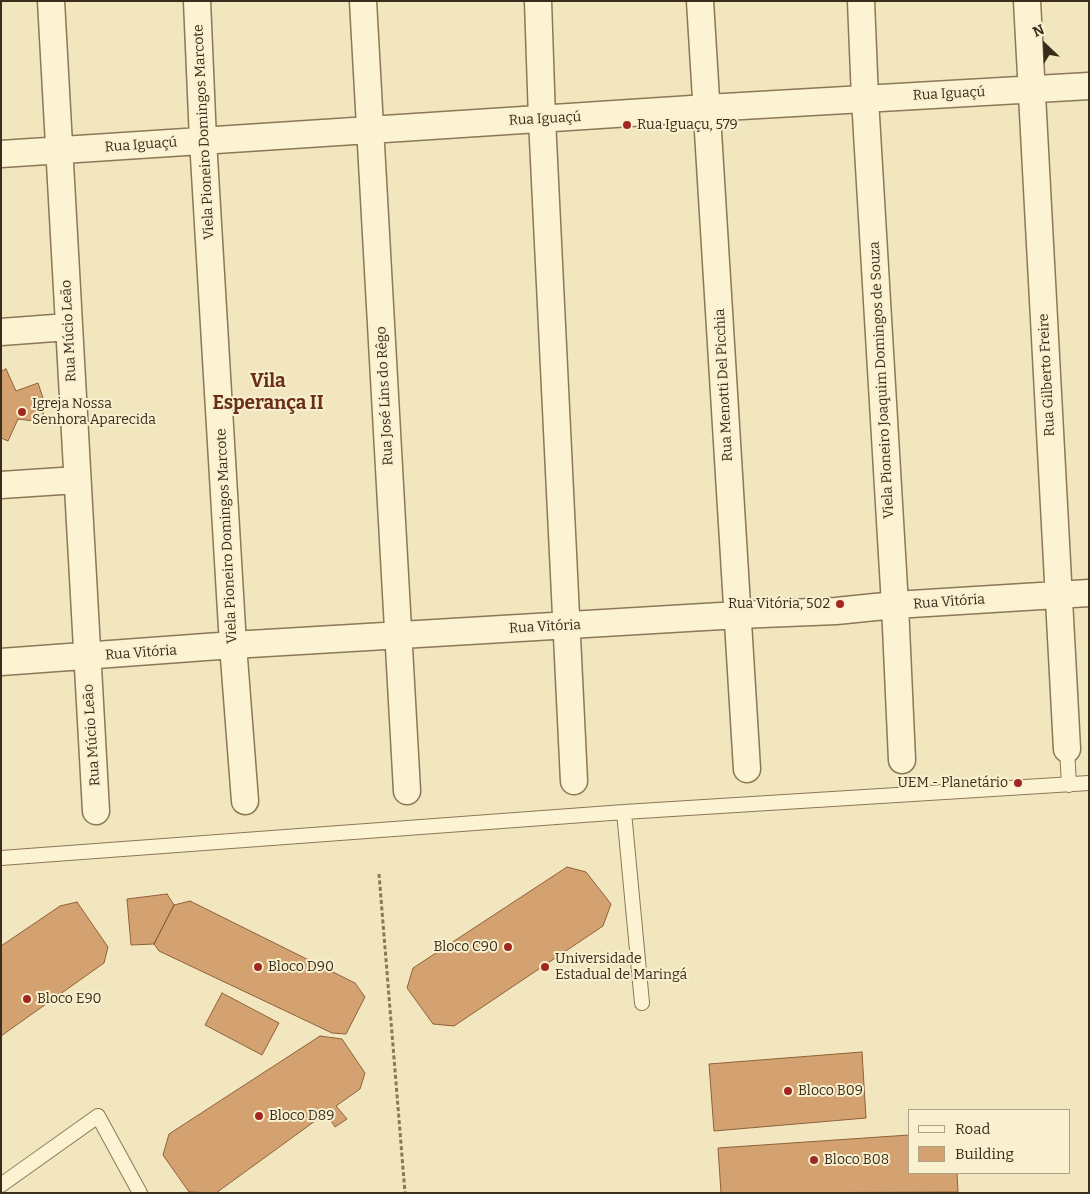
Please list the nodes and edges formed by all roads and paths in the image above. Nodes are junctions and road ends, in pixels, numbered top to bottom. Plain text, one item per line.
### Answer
1 (50, 1) edge
2 (197, 1) edge
3 (363, 1) edge
4 (538, 1) edge
5 (700, 1) edge
6 (861, 1) edge
7 (1028, 1) edge
8 (1089, 86) edge
9 (1032, 89) junction
10 (865, 99) junction
11 (707, 108) junction
12 (542, 119) junction
13 (371, 131) junction
14 (203, 140) junction
15 (58, 150) junction
16 (1, 154) edge
17 (68, 327) junction
18 (1, 332) edge
19 (77, 480) junction
20 (1, 485) edge
21 (1089, 593) edge
22 (1058, 595) junction
23 (895, 605) junction
24 (738, 615) junction
25 (566, 626) junction
26 (399, 636) junction
27 (233, 646) junction
28 (87, 657) junction
29 (1, 662) edge
30 (1067, 749) joint
31 (902, 760) dead end
32 (747, 769) dead end
33 (574, 780) dead end
34 (1089, 783) edge
35 (1069, 785) junction
36 (407, 791) dead end
37 (245, 801) dead end
38 (96, 811) dead end
39 (624, 812) junction
40 (1, 858) edge
41 (378, 874) dead end
42 (642, 1003) dead end
43 (1, 1185) edge
44 (140, 1193) edge
45 (405, 1193) edge

1 - 15 street, Rua Múcio Leão
2 - 14 street, Viela Pioneiro Domingos Marcote
3 - 13 street, Rua José Lins do Rêgo
4 - 12 street
5 - 11 street, Rua Menotti Del Picchia
6 - 10 street, Viela Pioneiro Joaquim Domingos de Souza
7 - 9 street, Rua Gilberto Freire
8 - 9 street, Rua Iguaçú
9 - 10 street, Rua Iguaçú
9 - 22 street, Rua Gilberto Freire
10 - 11 street, Rua Iguaçú
10 - 23 street, Viela Pioneiro Joaquim Domingos de Souza
11 - 12 street, Rua Iguaçú
11 - 24 street, Rua Menotti Del Picchia
12 - 13 street, Rua Iguaçú
12 - 25 street
13 - 14 street, Rua Iguaçú
13 - 26 street, Rua José Lins do Rêgo
14 - 15 street, Rua Iguaçú
14 - 27 street, Viela Pioneiro Domingos Marcote
15 - 16 street, Rua Iguaçú
15 - 17 street, Rua Múcio Leão
17 - 18 street
17 - 19 street, Rua Múcio Leão
19 - 20 street
19 - 28 street, Rua Múcio Leão
21 - 22 street, Rua Vitória
22 - 23 street, Rua Vitória
22 - 30 street, Rua Gilberto Freire
23 - 24 street, Rua Vitória
23 - 31 street, Viela Pioneiro Joaquim Domingos de Souza
24 - 25 street, Rua Vitória
24 - 32 street, Rua Menotti Del Picchia
25 - 26 street, Rua Vitória
25 - 33 street
26 - 27 street, Rua Vitória
26 - 36 street, Rua José Lins do Rêgo
27 - 28 street, Rua Vitória
27 - 37 street, Viela Pioneiro Domingos Marcote
28 - 29 street, Rua Vitória
28 - 38 street, Rua Múcio Leão
30 - 35 lane
34 - 35 lane
35 - 39 lane
39 - 40 lane
39 - 42 lane
41 - 45 path
43 - 44 lane

